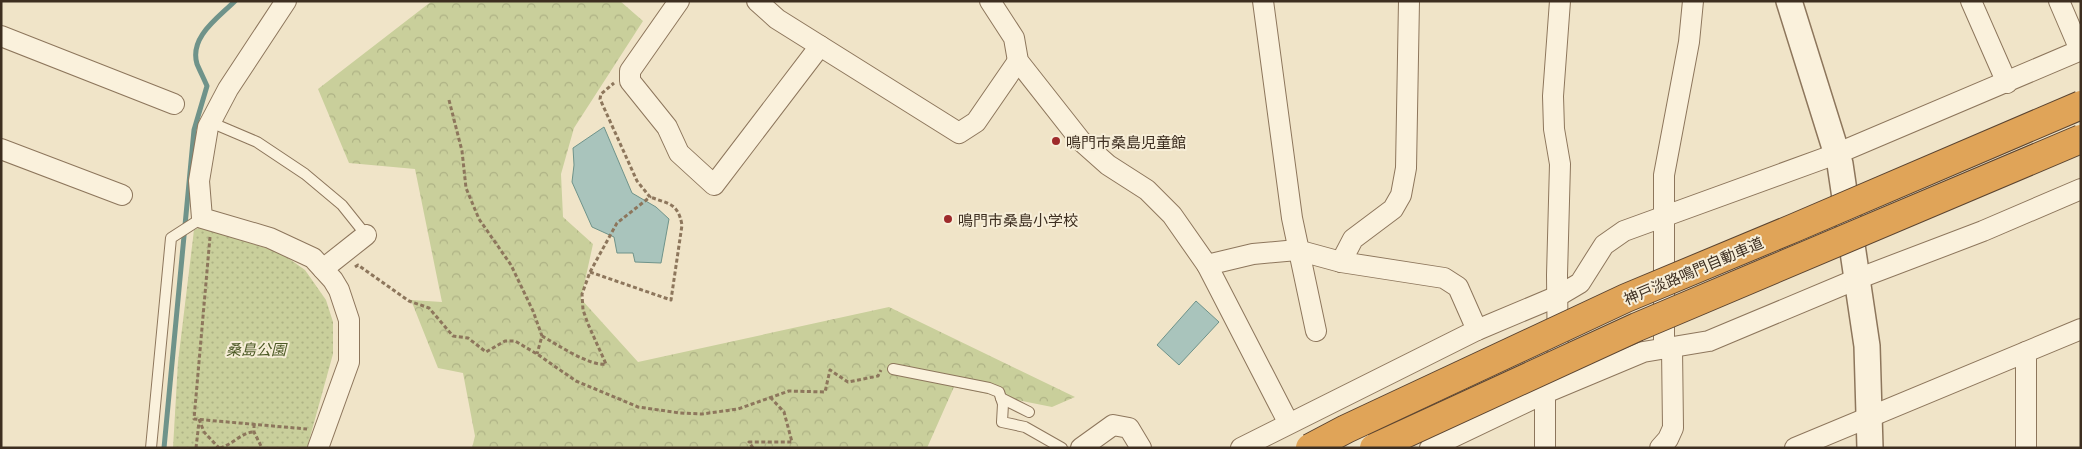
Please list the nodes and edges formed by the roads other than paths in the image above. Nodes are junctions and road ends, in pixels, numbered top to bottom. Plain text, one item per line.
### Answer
1 (286, 1) edge
2 (679, 1) edge
3 (757, 1) edge
4 (990, 1) edge
5 (1263, 1) edge
6 (1409, 1) edge
7 (1560, 1) edge
8 (1693, 1) edge
9 (1789, 1) edge
10 (1971, 1) edge
11 (2059, 1) edge
12 (1, 36) edge
13 (820, 46) junction
14 (2081, 50) edge
15 (1018, 61) junction
16 (2006, 83) junction
17 (174, 104) dead end
18 (2081, 105) edge
19 (210, 122) junction
20 (2081, 139) edge
21 (1, 149) edge
22 (1836, 154) junction
23 (2081, 190) edge
24 (122, 196) dead end
25 (1664, 218) junction
26 (206, 225) junction
27 (366, 235) joint
28 (1297, 250) junction
29 (1341, 262) junction
30 (1207, 265) junction
31 (328, 274) junction
32 (1857, 279) junction
33 (1558, 296) junction
34 (2081, 329) edge
35 (1477, 330) junction
36 (1316, 331) dead end
37 (1668, 348) junction
38 (2026, 352) junction
39 (893, 369) road end
40 (1552, 390) junction
41 (1001, 398) junction
42 (1029, 412) dead end
43 (1870, 418) junction
44 (1288, 422) junction
45 (315, 438) edge
46 (151, 448) edge
47 (1062, 448) edge
48 (1081, 448) edge
49 (1141, 448) edge
50 (1240, 448) edge
51 (1310, 448) edge
52 (1374, 448) edge
53 (1430, 448) edge
54 (1545, 448) edge
55 (1660, 448) edge
56 (1795, 448) edge
57 (1870, 448) edge
58 (2026, 448) edge

1 - 19 street
2 - 13 street
3 - 13 street
4 - 15 street
5 - 28 street
6 - 29 street
7 - 33 street
8 - 25 street
9 - 22 street
10 - 16 street
11 - 14 street
12 - 17 street
13 - 15 street
14 - 16 street
15 - 30 street
16 - 22 street
18 - 51 highway, 神戸淡路鳴門自動車道, bridge
19 - 26 street
19 - 27 lane
20 - 52 highway, 神戸淡路鳴門自動車道, bridge
21 - 24 street
22 - 25 street
22 - 32 street
23 - 32 street
25 - 33 street
25 - 37 street
26 - 31 street
26 - 46 lane
27 - 31 street
28 - 29 street
28 - 30 street
28 - 36 street
29 - 35 street
30 - 44 street
31 - 45 street
32 - 37 street
32 - 43 street
33 - 35 street
33 - 40 street
34 - 38 street
35 - 44 street
37 - 40 street
37 - 55 street
38 - 43 street
38 - 58 street
39 - 41 lane
40 - 53 street
40 - 54 street
41 - 42 lane
41 - 47 lane
43 - 56 street
43 - 57 street
44 - 50 street
48 - 49 street

